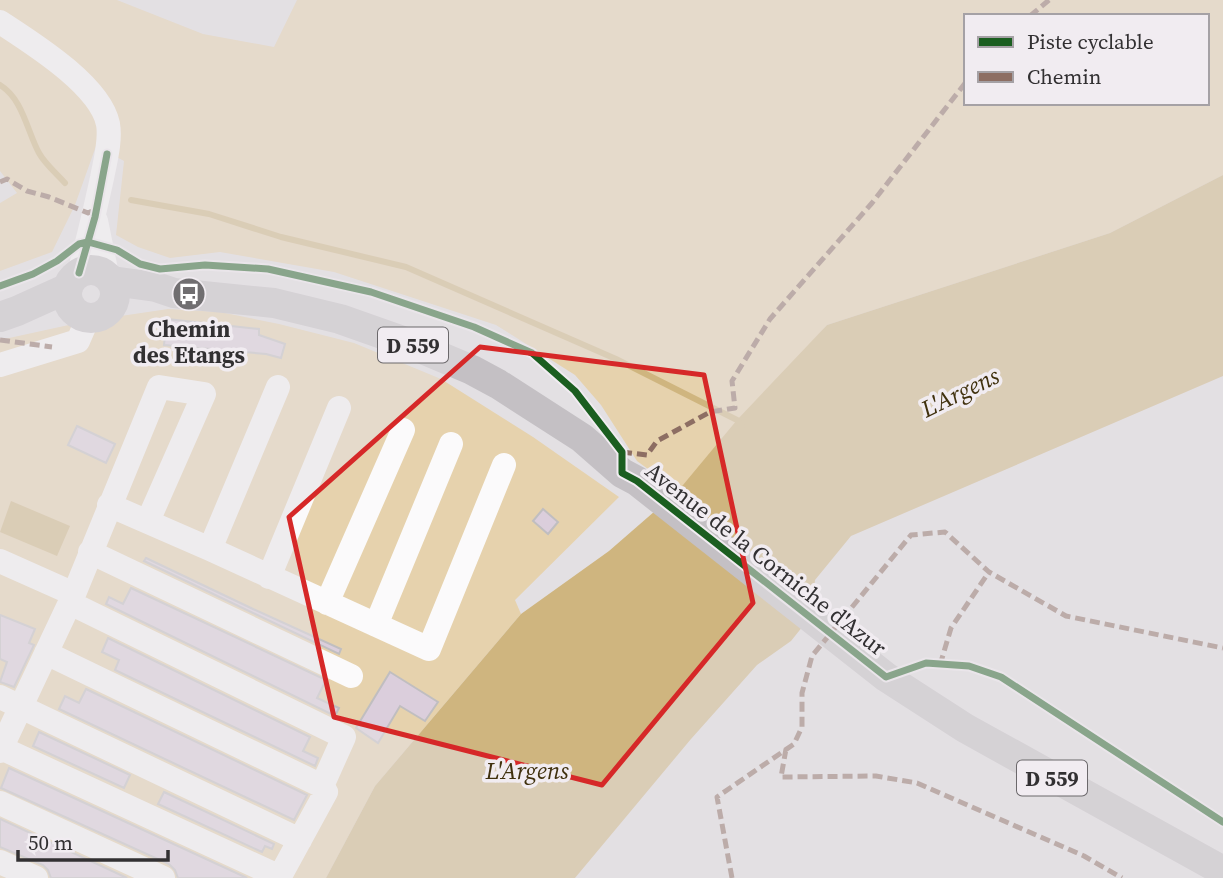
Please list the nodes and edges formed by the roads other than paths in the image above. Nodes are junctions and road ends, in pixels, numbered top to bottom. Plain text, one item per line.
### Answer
1 (0, 22) edge
2 (92, 294) junction
3 (9, 314) edge
4 (0, 365) edge
5 (278, 387) dead end
6 (339, 408) dead end
7 (403, 430) dead end
8 (451, 443) dead end
9 (504, 466) dead end
10 (109, 505) junction
11 (148, 522) junction
12 (211, 549) junction
13 (90, 552) junction
14 (0, 561) edge
15 (269, 577) junction
16 (72, 599) junction
17 (327, 603) junction
18 (376, 625) junction
19 (46, 653) junction
20 (351, 676) dead end
21 (11, 702) edge
22 (1, 750) edge
23 (322, 786) junction
24 (0, 803) edge
25 (300, 840) junction
26 (0, 862) edge
27 (1219, 865) edge
28 (36, 878) edge
29 (163, 878) edge
30 (280, 878) edge

1 - 2 street
2 - 3 main road, Avenue de la Corniche d'Azur / D 559
2 - 4 street
2 - 27 main road, Avenue de la Corniche d'Azur / D 559
5 - 12 street
6 - 15 street
7 - 17 street
8 - 18 street
9 - 18 street
10 - 11 street
10 - 11 street
10 - 13 street
11 - 12 street
12 - 15 street
13 - 16 street
13 - 20 street
14 - 16 street
15 - 17 street
16 - 19 street
16 - 23 street
17 - 18 street
19 - 21 street
19 - 23 street
21 - 22 street
21 - 25 street
22 - 30 street
23 - 25 street
24 - 29 street
25 - 30 street
26 - 28 street

